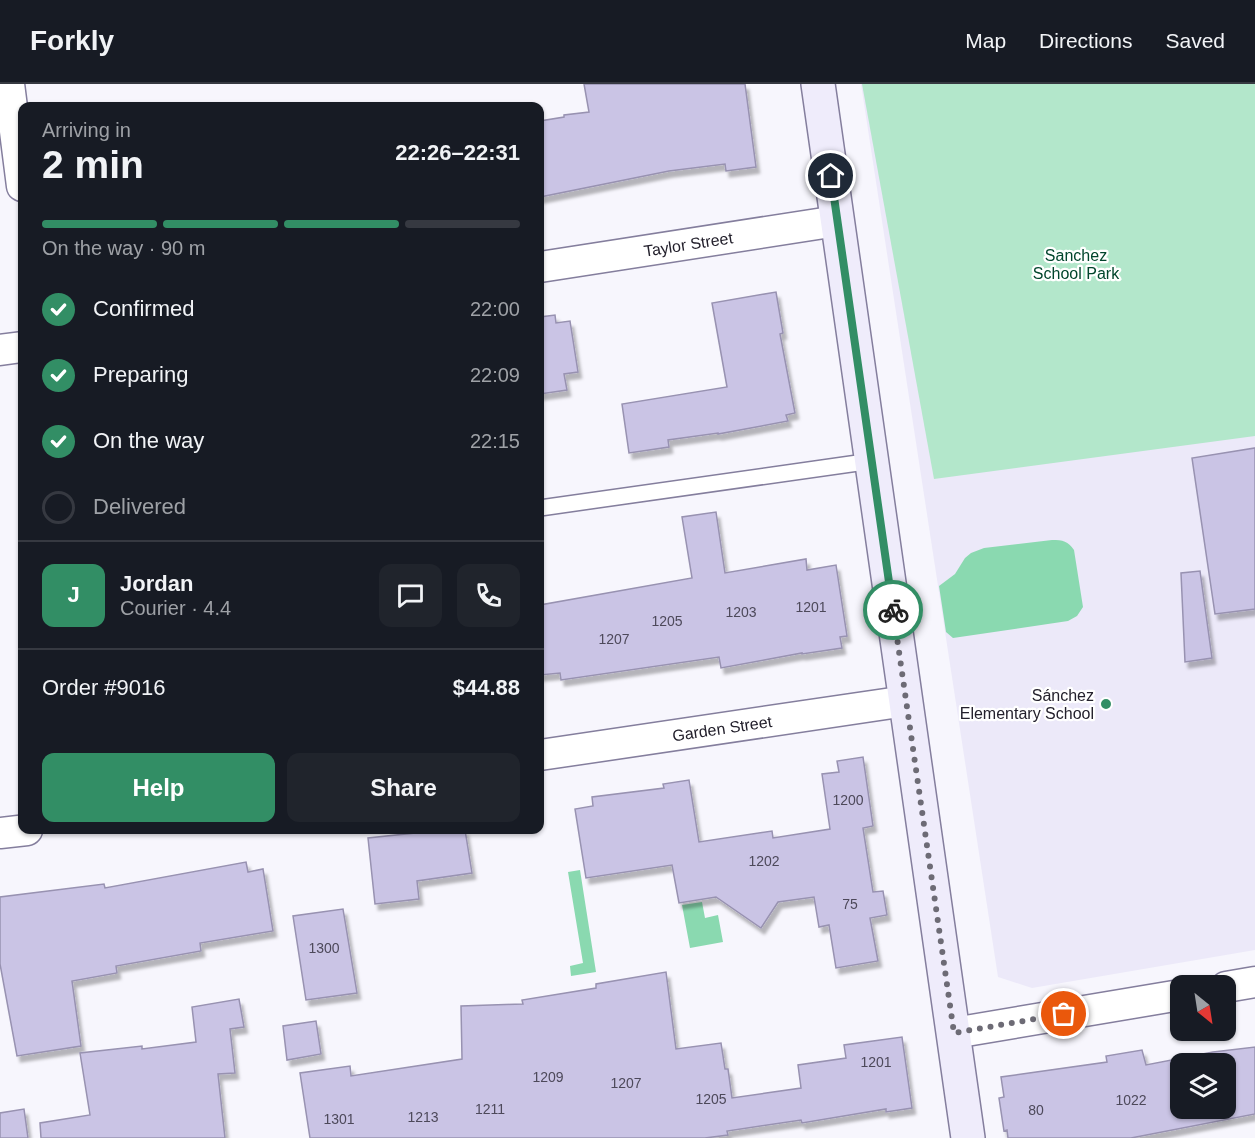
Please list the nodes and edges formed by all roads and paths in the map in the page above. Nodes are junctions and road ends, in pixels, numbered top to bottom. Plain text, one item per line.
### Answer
1 (9, 84) edge
2 (818, 84) edge
3 (18, 155) edge
4 (837, 221) junction
5 (544, 266) edge
6 (18, 347) edge
7 (0, 350) edge
8 (872, 461) junction
9 (544, 507) edge
10 (906, 701) junction
11 (544, 754) edge
12 (18, 831) edge
13 (0, 833) edge
14 (1255, 982) edge
15 (1236, 985) edge
16 (1170, 997) edge
17 (954, 1033) junction
18 (968, 1138) edge

1 - 3 street
2 - 4 street
4 - 5 street, Taylor Street
4 - 8 street
6 - 7 street
8 - 9 lane
8 - 10 street
10 - 11 street, Garden Street
10 - 17 street
12 - 13 street
14 - 15 street
16 - 17 street
17 - 18 street

